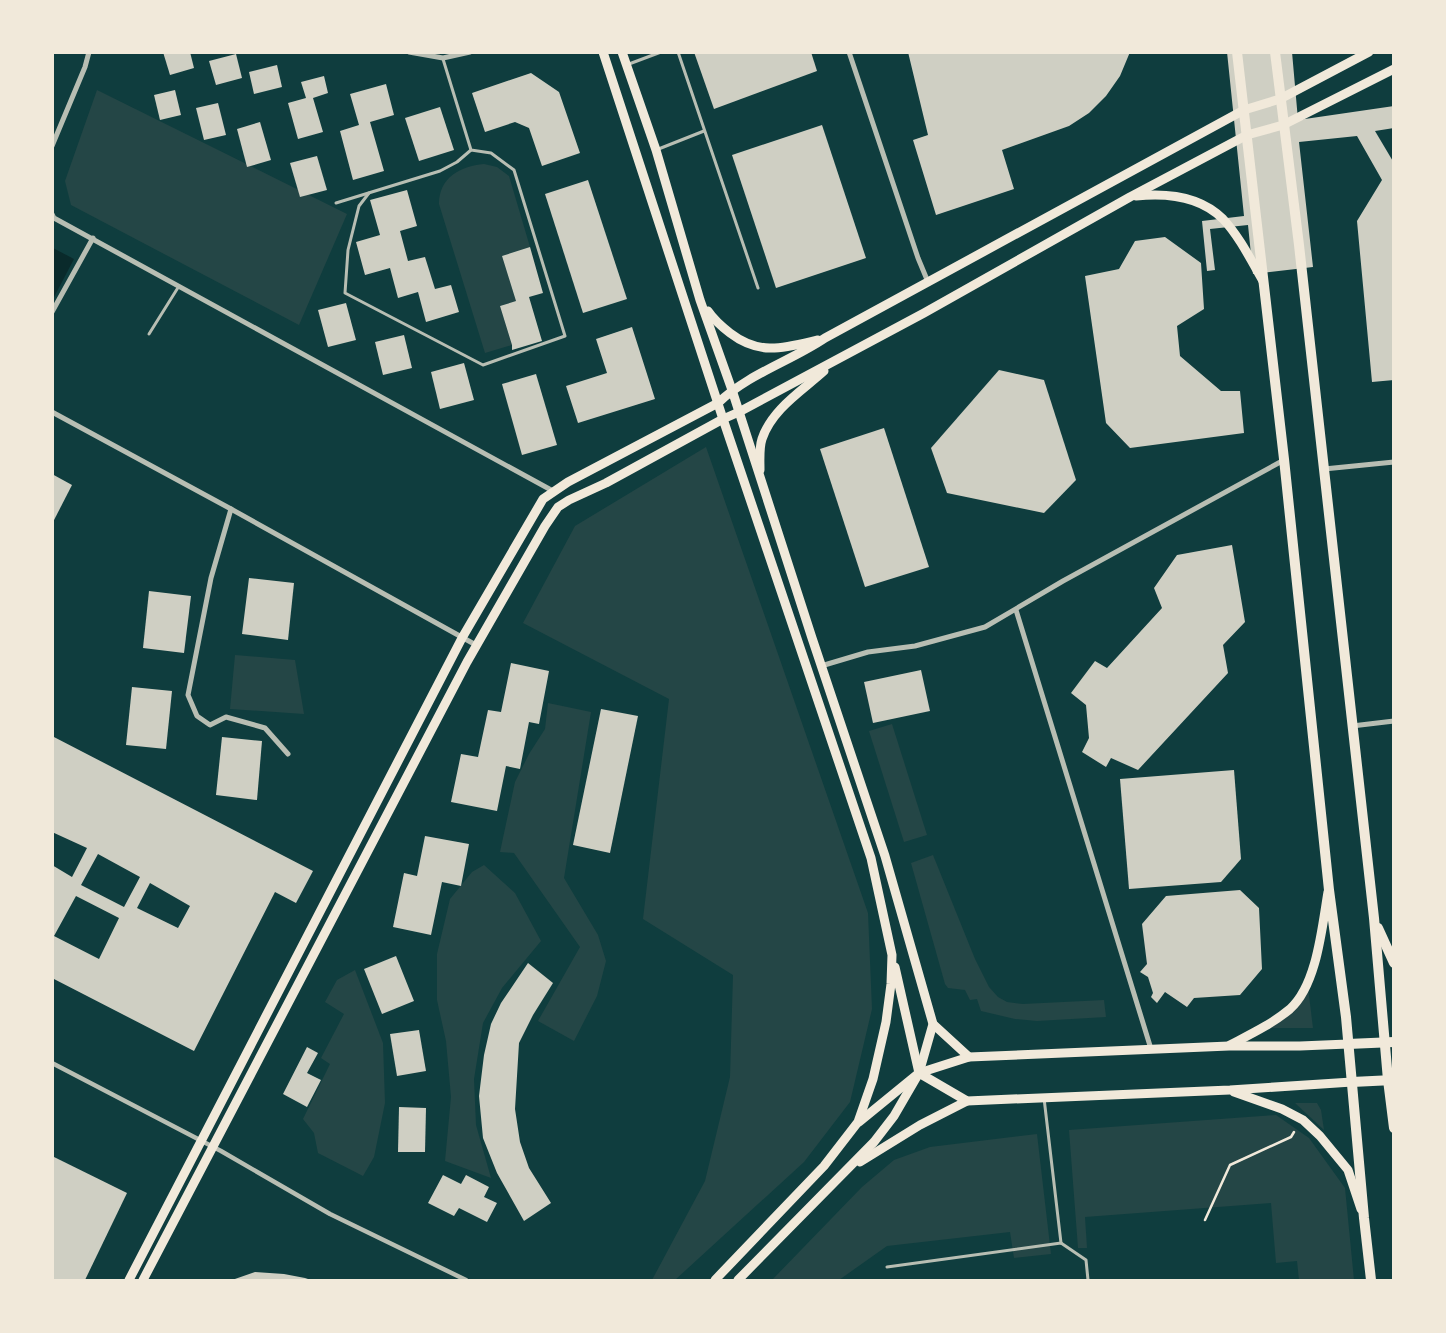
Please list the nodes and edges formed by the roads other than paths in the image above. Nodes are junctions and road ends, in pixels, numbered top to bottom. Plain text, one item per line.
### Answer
1 (89, 52) edge
2 (409, 52) edge
3 (470, 52) edge
4 (604, 52) edge
5 (622, 52) edge
6 (661, 52) edge
7 (678, 52) edge
8 (849, 52) edge
9 (1237, 52) edge
10 (1275, 52) edge
11 (1369, 52) edge
12 (443, 58) junction
13 (626, 64) junction
14 (1394, 69) edge
15 (1280, 99) junction
16 (1244, 110) junction
17 (1284, 125) junction
18 (704, 131) junction
19 (1247, 135) junction
20 (52, 146) edge
21 (471, 150) junction
22 (656, 150) junction
23 (369, 193) junction
24 (1130, 197) junction
25 (336, 204) dead end
26 (52, 214) edge
27 (92, 238) junction
28 (1263, 281) junction
29 (928, 282) junction
30 (179, 285) junction
31 (758, 288) dead end
32 (700, 300) junction
33 (52, 312) edge
34 (149, 334) dead end
35 (825, 338) junction
36 (837, 360) junction
37 (732, 390) junction
38 (718, 403) junction
39 (52, 412) edge
40 (739, 412) junction
41 (723, 418) junction
42 (1284, 460) junction
43 (1394, 462) edge
44 (1324, 469) junction
45 (760, 480) junction
46 (553, 491) junction
47 (569, 500) junction
48 (232, 509) junction
49 (1016, 610) junction
50 (462, 638) junction
51 (476, 645) junction
52 (822, 666) junction
53 (1394, 721) edge
54 (1351, 726) junction
55 (288, 754) dead end
56 (1329, 890) junction
57 (1374, 918) junction
58 (892, 955) junction
59 (1394, 963) edge
60 (933, 1024) junction
61 (1389, 1043) edge
62 (1348, 1044) junction
63 (1229, 1046) junction
64 (1151, 1049) junction
65 (969, 1057) junction
66 (52, 1063) edge
67 (919, 1073) junction
68 (1391, 1080) edge
69 (1352, 1082) junction
70 (1230, 1090) junction
71 (1044, 1097) junction
72 (968, 1102) junction
73 (858, 1122) junction
74 (1394, 1128) edge
75 (202, 1141) junction
76 (213, 1147) junction
77 (845, 1171) junction
78 (1364, 1218) junction
79 (1062, 1243) junction
80 (887, 1266) dead end
81 (129, 1280) edge
82 (143, 1280) edge
83 (466, 1280) edge
84 (715, 1280) edge
85 (738, 1280) edge
86 (1088, 1280) edge
87 (1371, 1280) edge

1 - 20 street
2 - 12 street
3 - 12 street
4 - 38 main road
5 - 13 main road
6 - 13 lane
7 - 18 lane
8 - 29 street
9 - 16 main road
10 - 15 main road
11 - 15 main road
12 - 21 lane
13 - 22 main road
14 - 17 main road
15 - 16 main road
15 - 17 main road
16 - 19 main road
16 - 29 main road
17 - 19 main road
17 - 44 main road
18 - 22 lane
18 - 31 lane
19 - 24 main road
19 - 28 main road
21 - 23 lane
21 - 23 lane
22 - 32 main road
23 - 25 lane
24 - 28 main road
24 - 36 main road
26 - 27 street
27 - 30 street
27 - 33 street
28 - 42 main road
29 - 35 main road
30 - 34 lane
30 - 46 street
32 - 35 main road
32 - 37 main road
35 - 37 main road
36 - 40 main road
36 - 45 main road
37 - 38 main road
37 - 40 main road
38 - 41 main road
38 - 46 main road
39 - 48 street
40 - 41 main road
40 - 45 main road
41 - 47 main road
41 - 58 main road
42 - 49 street
42 - 56 main road
43 - 44 street
44 - 54 main road
45 - 52 main road
46 - 47 main road
46 - 50 main road
47 - 51 main road
48 - 50 street
48 - 55 street
49 - 52 street
49 - 64 street
50 - 51 street
50 - 75 main road
51 - 76 main road
52 - 60 main road
53 - 54 street
54 - 57 main road
56 - 62 main road
56 - 63 main road
57 - 59 main road
57 - 61 main road
58 - 67 main road
58 - 73 main road
60 - 65 main road
60 - 67 main road
61 - 62 main road
61 - 68 main road
62 - 63 main road
62 - 69 main road
63 - 64 main road
64 - 65 main road
65 - 67 main road
66 - 75 street
67 - 72 main road
67 - 73 main road
67 - 77 main road
68 - 69 main road
68 - 74 main road
69 - 70 main road
69 - 78 main road
70 - 71 main road
70 - 78 main road
71 - 72 main road
71 - 79 lane
72 - 77 main road
73 - 84 main road
75 - 76 street
75 - 81 main road
76 - 82 main road
76 - 83 street
77 - 85 main road
78 - 87 main road
79 - 80 lane
79 - 86 lane

